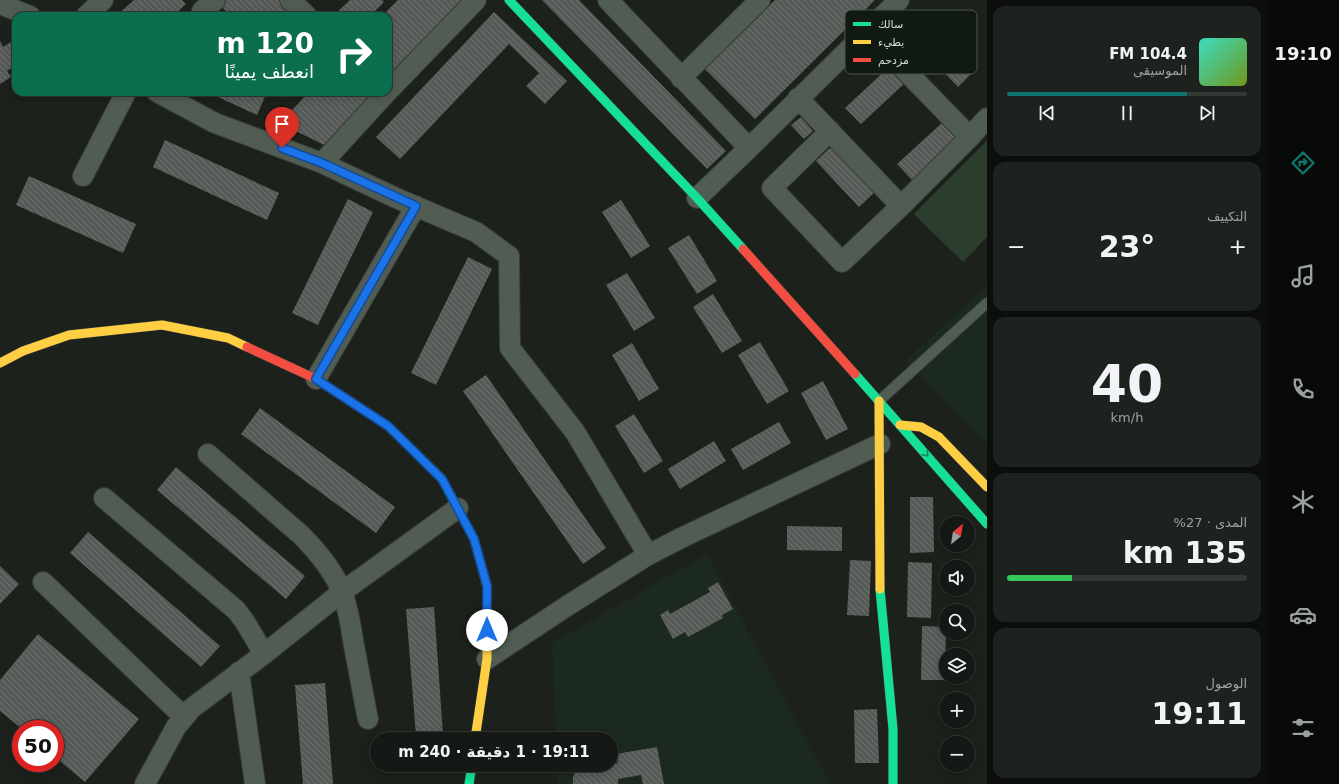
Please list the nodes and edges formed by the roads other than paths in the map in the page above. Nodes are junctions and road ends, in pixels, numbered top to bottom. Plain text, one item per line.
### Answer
1 (103, 0) edge
2 (215, 0) edge
3 (290, 0) edge
4 (476, 0) edge
5 (509, 0) edge
6 (760, 0) edge
7 (899, 0) edge
8 (614, 2) edge
9 (0, 4) edge
10 (889, 10) edge
11 (20, 12) edge
12 (90, 12) edge
13 (202, 12) edge
14 (303, 12) edge
15 (845, 53) edge
16 (908, 74) edge
17 (681, 78) junction
18 (392, 86) edge
19 (124, 96) edge
20 (164, 96) edge
21 (382, 96) edge
22 (798, 98) junction
23 (987, 118) edge
24 (830, 131) junction
25 (970, 137) junction
26 (749, 148) junction
27 (322, 163) junction
28 (83, 176) dead end
29 (697, 198) junction
30 (416, 206) junction
31 (901, 206) junction
32 (987, 303) edge
33 (0, 364) edge
34 (316, 379) junction
35 (879, 401) junction
36 (900, 424) junction
37 (880, 444) junction
38 (208, 454) dead end
39 (987, 487) edge
40 (104, 498) dead end
41 (458, 508) junction
42 (987, 524) edge
43 (648, 554) junction
44 (44, 582) dead end
45 (342, 592) junction
46 (264, 654) junction
47 (487, 659) junction
48 (239, 672) junction
49 (184, 717) junction
50 (368, 719) dead end
51 (476, 732) edge
52 (471, 772) edge
53 (145, 784) edge
54 (255, 784) edge
55 (469, 784) edge
56 (893, 784) edge

1 - 12 street
2 - 13 street
3 - 14 street
4 - 18 street
5 - 29 main road
6 - 17 street
7 - 10 street
8 - 17 street
9 - 11 street
15 - 22 street
16 - 25 street
17 - 26 street
19 - 28 street
20 - 27 street
21 - 27 street
22 - 24 street
22 - 26 street
23 - 25 street
24 - 31 street
24 - 31 street
25 - 31 street
26 - 29 street
27 - 30 street
29 - 35 main road
30 - 34 street
30 - 43 street
32 - 35 lane
33 - 34 main road
34 - 41 main road
35 - 36 main road
35 - 37 main road
36 - 39 main road
36 -> 42 main road
37 - 43 street
37 - 56 main road
38 - 45 street
40 - 46 street
41 - 45 street
41 - 47 main road
43 - 47 street
44 - 49 street
45 - 46 street
45 - 50 street
46 - 48 street
47 - 51 main road
48 - 49 street
48 - 54 street
49 - 53 street
52 - 55 main road

